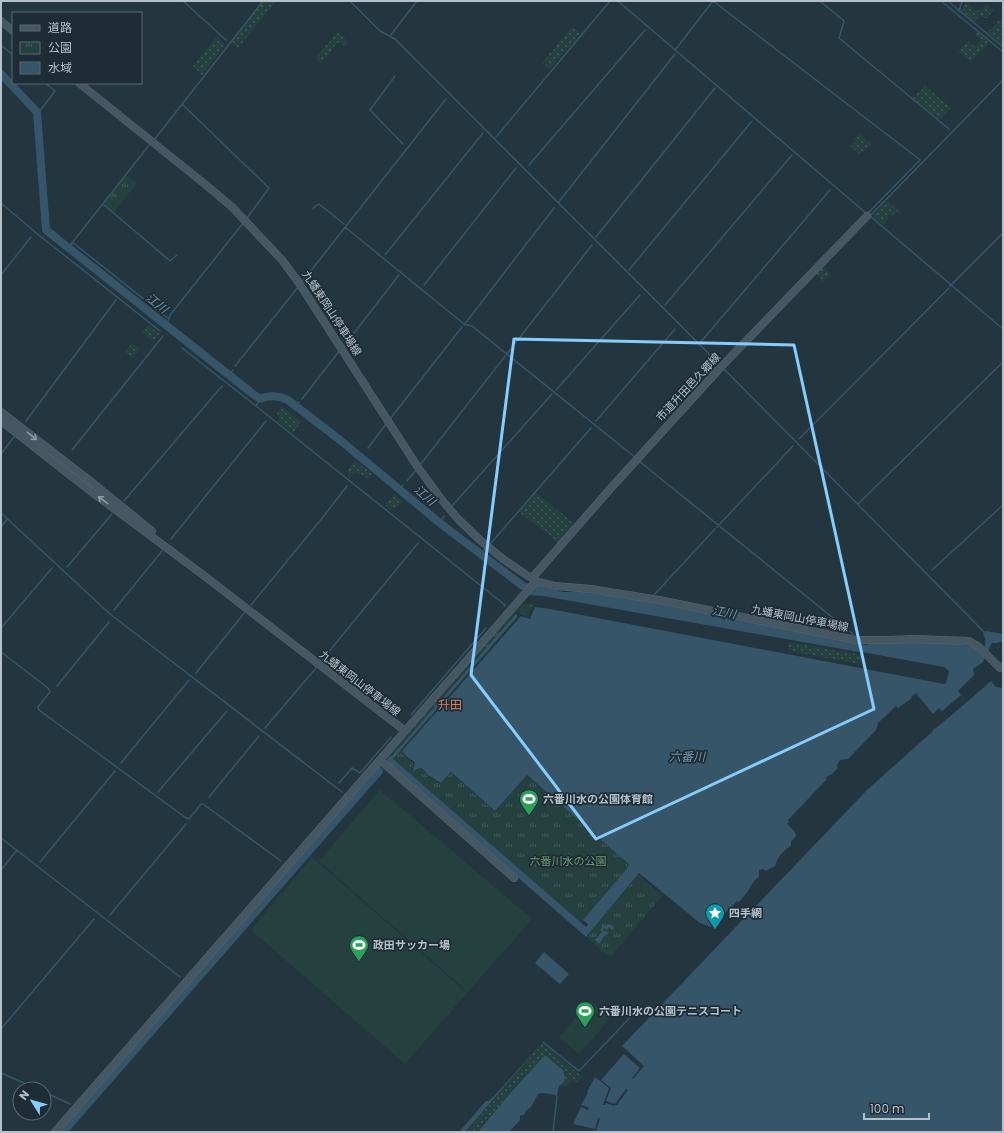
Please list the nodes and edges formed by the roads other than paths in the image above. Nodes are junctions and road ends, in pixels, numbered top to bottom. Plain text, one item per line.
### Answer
1 (1, 21) edge
2 (12, 30) edge
3 (80, 84) edge
4 (867, 216) dead end
5 (1, 412) edge
6 (1, 421) edge
7 (202, 574) junction
8 (534, 581) junction
9 (1003, 666) edge
10 (404, 730) junction
11 (380, 760) junction
12 (514, 878) dead end
13 (55, 1132) edge

1 - 2 main road
3 - 8 main road, 九蟠東岡山停車場線
4 - 8 main road, 市道升田邑久郷線
5 -> 7 main road, 九蟠東岡山停車場線
7 -> 6 main road, 九蟠東岡山停車場線
7 - 10 main road, 九蟠東岡山停車場線
8 - 9 main road, 九蟠東岡山停車場線
8 - 10 main road, 九蟠東岡山停車場線
10 - 11 main road
11 - 12 main road
11 - 13 main road

